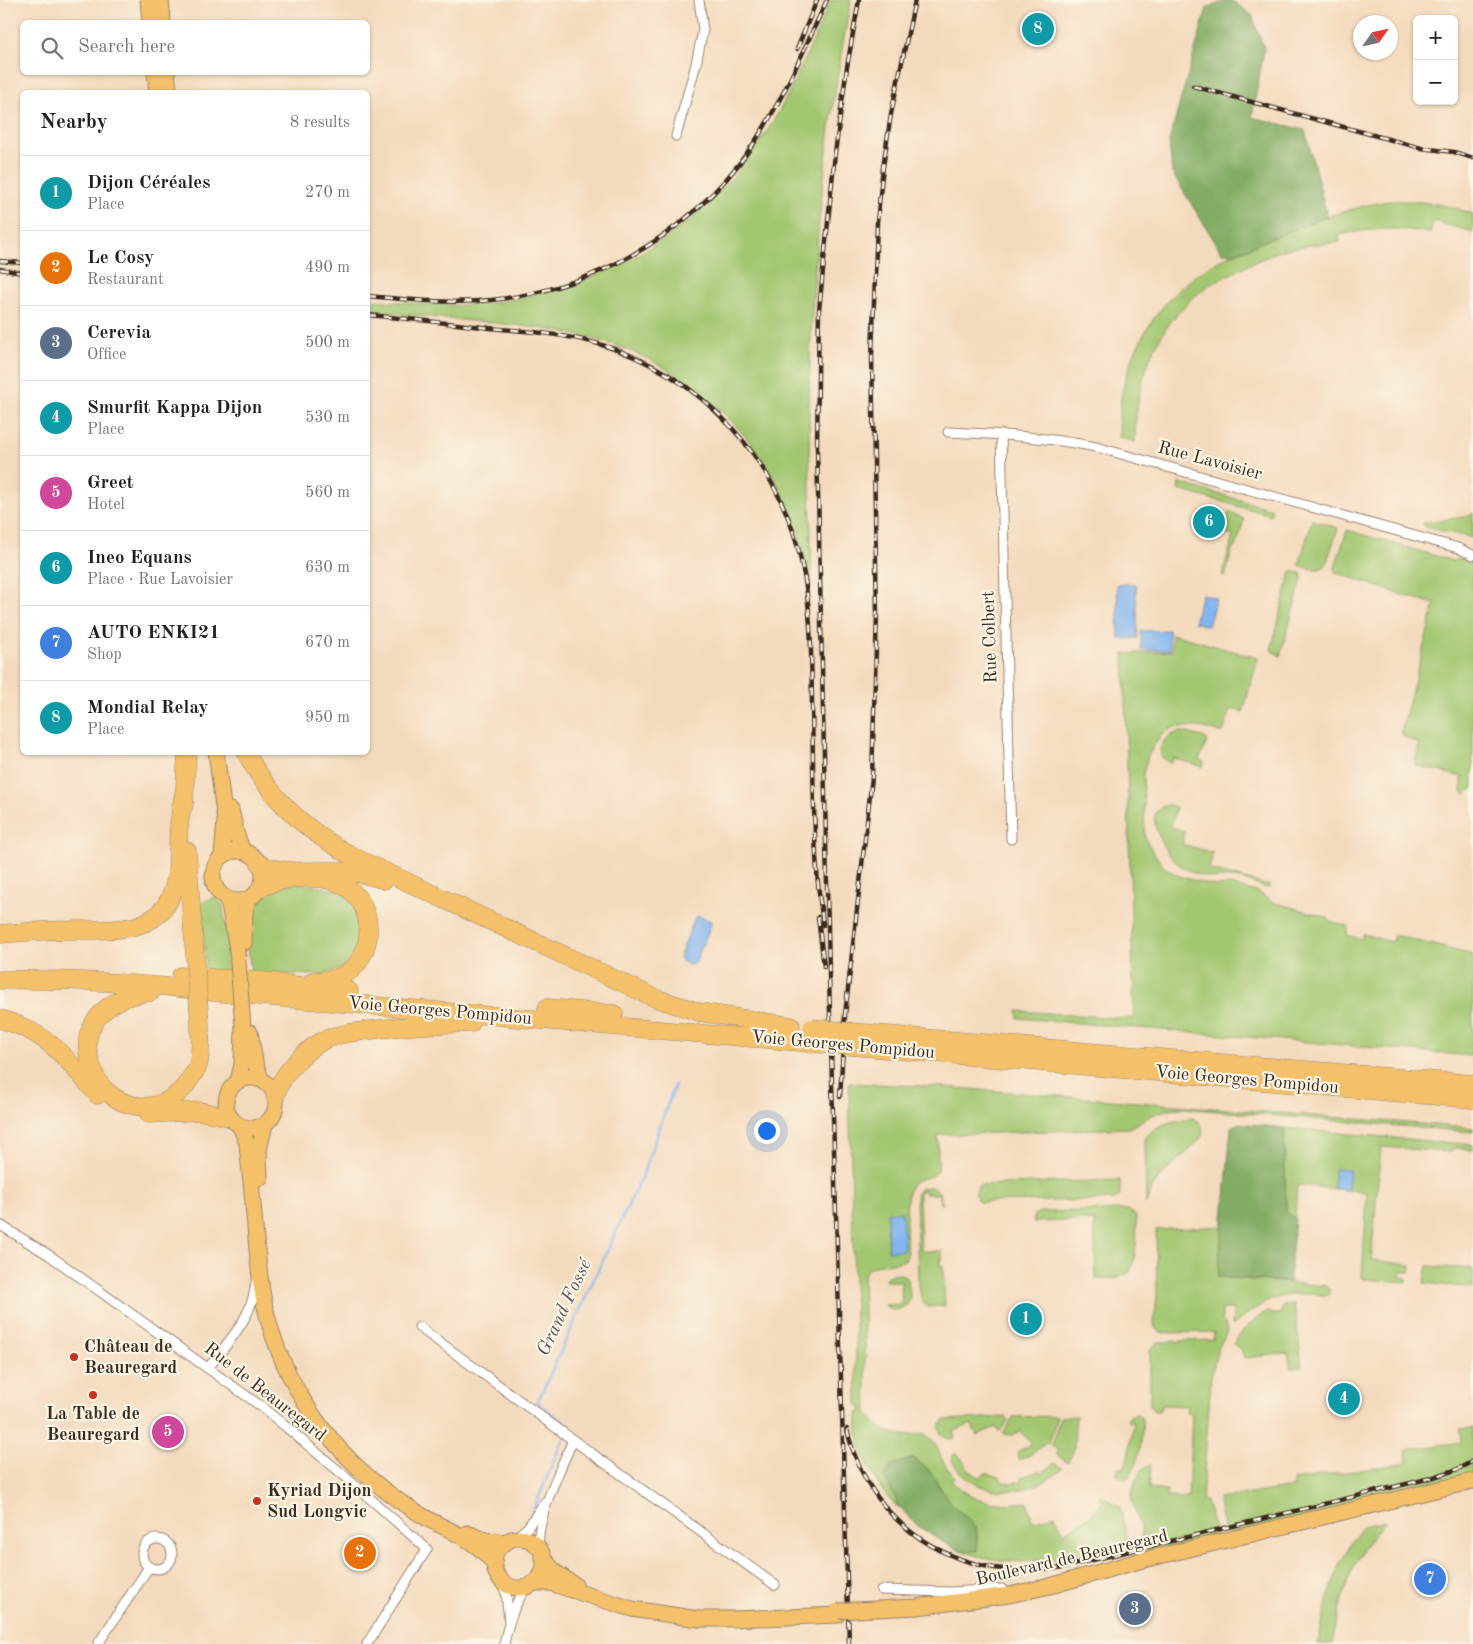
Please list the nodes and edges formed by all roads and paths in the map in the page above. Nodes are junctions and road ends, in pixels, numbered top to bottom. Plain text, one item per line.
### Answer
1 (148, 0) edge
2 (162, 0) edge
3 (699, 0) edge
4 (150, 20) edge
5 (163, 20) edge
6 (155, 75) edge
7 (168, 75) edge
8 (157, 90) edge
9 (169, 90) edge
10 (676, 136) dead end
11 (948, 432) dead end
12 (1001, 434) junction
13 (1458, 548) junction
14 (1473, 549) edge
15 (1473, 554) edge
16 (187, 755) edge
17 (216, 755) edge
18 (222, 755) edge
19 (248, 755) edge
20 (184, 793) junction
21 (1012, 839) dead end
22 (243, 851) junction
23 (222, 856) junction
24 (260, 864) junction
25 (254, 894) junction
26 (441, 898) junction
27 (226, 899) junction
28 (0, 934) edge
29 (240, 949) junction
30 (0, 970) edge
31 (0, 980) edge
32 (263, 982) junction
33 (213, 992) junction
34 (0, 1019) edge
35 (536, 1019) junction
36 (791, 1026) junction
37 (246, 1027) junction
38 (812, 1036) junction
39 (851, 1039) junction
40 (238, 1080) junction
41 (261, 1080) junction
42 (1473, 1084) edge
43 (275, 1096) junction
44 (1473, 1099) edge
45 (235, 1121) junction
46 (265, 1124) junction
47 (0, 1225) edge
48 (258, 1259) junction
49 (418, 1326) dead end
50 (208, 1368) junction
51 (573, 1440) junction
52 (1473, 1481) edge
53 (1473, 1491) edge
54 (550, 1494) junction
55 (510, 1540) junction
56 (541, 1553) junction
57 (149, 1567) dead end
58 (498, 1572) junction
59 (531, 1584) junction
60 (775, 1585) dead end
61 (1042, 1588) junction
62 (881, 1590) dead end
63 (854, 1612) junction
64 (674, 1614) junction
65 (509, 1621) junction
66 (98, 1644) edge
67 (367, 1644) edge
68 (504, 1644) edge

1 - 4 main road
2 - 5 main road
3 - 10 street
6 - 8 main road
7 - 9 main road
11 - 12 street, Rue Lavoisier
12 - 13 street, Rue Lavoisier
12 - 21 street, Rue Colbert
13 - 14 street, Rue Lavoisier
13 - 15 street, Rue Lavoisier
16 - 20 highway
17 - 23 main road
18 - 22 main road
19 - 26 highway
20 - 28 highway
20 - 33 highway, bridge
22 - 23 main road
22 - 24 main road
23 - 27 main road
24 - 25 main road
24 - 26 highway
25 - 27 main road
25 - 29 main road
25 - 32 highway
26 - 36 highway
27 - 29 main road
29 - 37 main road
30 - 32 highway
31 - 33 highway
32 - 36 highway, Voie Georges Pompidou
33 - 35 highway, Voie Georges Pompidou
34 - 45 highway
35 - 38 highway, Voie Georges Pompidou
35 - 43 highway
36 - 38 highway, Voie Georges Pompidou
37 - 40 main road
37 - 41 main road
38 - 39 highway, Voie Georges Pompidou, bridge
39 - 42 highway, Voie Georges Pompidou
39 - 44 highway, Voie Georges Pompidou
40 - 41 main road
40 - 45 main road
41 - 43 main road
43 - 46 main road
45 - 46 main road
45 - 48 main road
46 - 55 main road
47 - 50 street, Rue de Beauregard
48 - 50 street
48 - 58 main road
49 - 51 street
50 - 67 street, Rue de Beauregard
51 - 54 street
51 - 60 street
52 - 61 main road, Boulevard de Beauregard
53 - 63 main road, Boulevard de Beauregard
54 - 55 street
54 - 56 street
55 - 56 main road
55 - 58 main road
56 - 59 main road
56 - 64 main road
57 - 66 street
58 - 59 main road
58 - 65 street
59 - 64 main road
59 - 65 street
61 - 62 street
61 - 63 main road, Boulevard de Beauregard
63 - 64 main road, Boulevard de Beauregard, bridge
65 - 68 street

